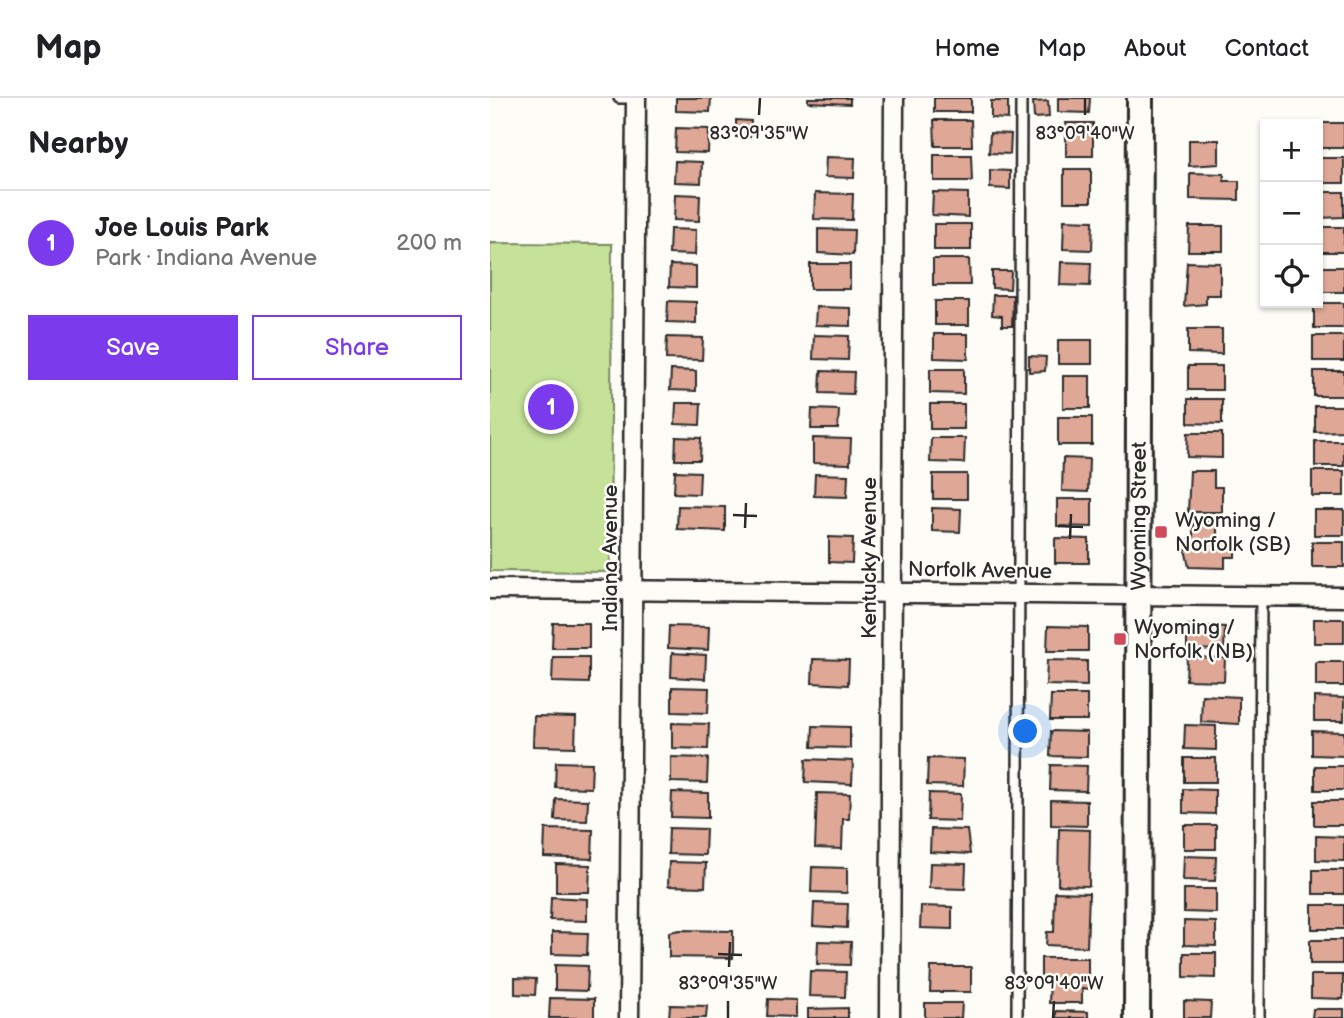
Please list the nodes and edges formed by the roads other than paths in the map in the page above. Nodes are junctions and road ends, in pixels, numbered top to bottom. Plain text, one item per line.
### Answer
1 (620, 98) edge
2 (636, 98) edge
3 (894, 98) edge
4 (1021, 98) edge
5 (1140, 98) edge
6 (490, 589) edge
7 (633, 590) junction
8 (891, 592) junction
9 (1018, 593) junction
10 (1137, 595) junction
11 (1261, 596) junction
12 (1344, 597) edge
13 (629, 1018) edge
14 (890, 1018) edge
15 (1017, 1018) edge
16 (1137, 1018) edge
17 (1259, 1018) edge

1 - 2 lane
2 - 7 street, Indiana Avenue
3 - 8 street, Kentucky Avenue
4 - 9 lane
5 - 10 street, Wyoming Street
6 - 7 street, Norfolk Avenue
7 - 8 street, Norfolk Avenue
7 - 13 street, Indiana Avenue
8 - 9 street, Norfolk Avenue
8 - 14 street, Kentucky Avenue
9 - 10 street, Norfolk Avenue
9 - 15 lane
10 - 11 street, Norfolk Avenue
10 - 16 street, Wyoming Street
11 - 12 street, Norfolk Avenue
11 - 17 lane

